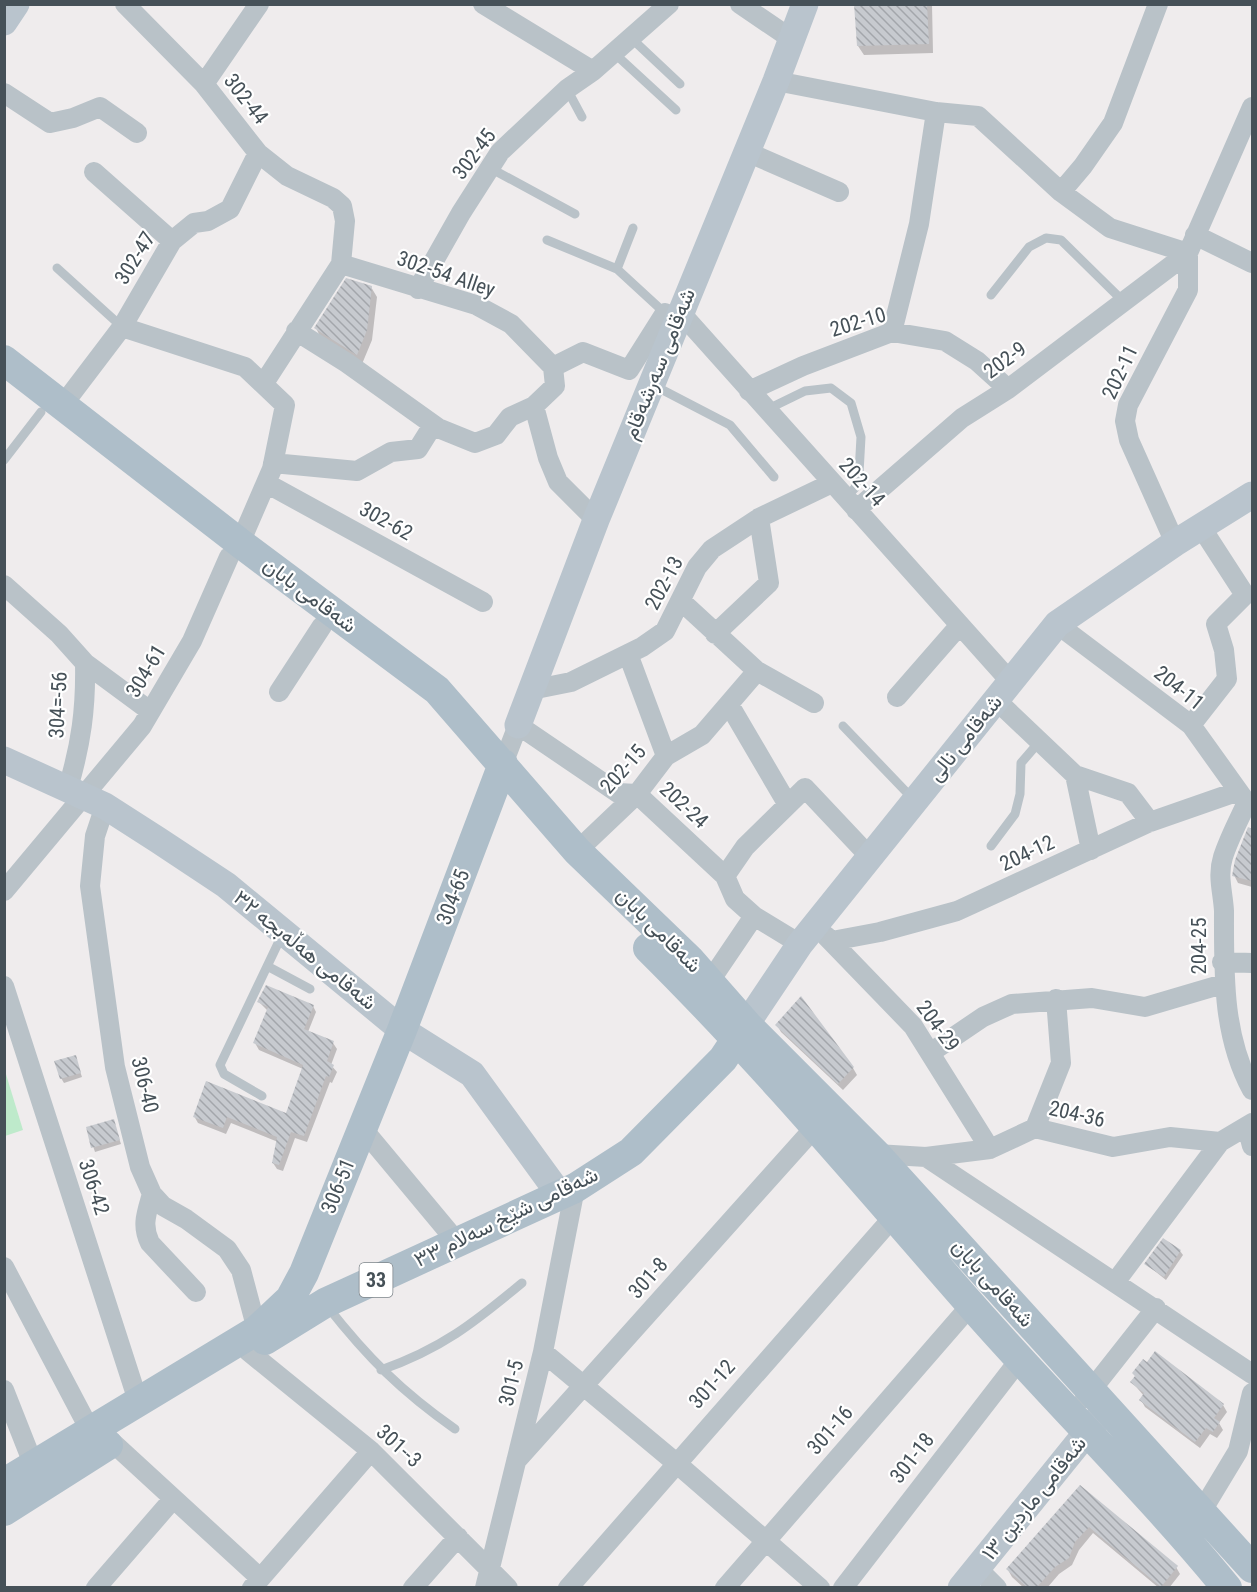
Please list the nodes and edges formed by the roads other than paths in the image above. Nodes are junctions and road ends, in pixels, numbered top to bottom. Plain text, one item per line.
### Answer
1 (16, 4) edge
2 (125, 4) edge
3 (259, 4) edge
4 (483, 4) edge
5 (669, 4) edge
6 (740, 4) edge
7 (805, 4) edge
8 (1158, 4) edge
9 (4, 22) edge
10 (630, 37) junction
11 (793, 40) junction
12 (614, 53) junction
13 (593, 71) junction
14 (776, 81) junction
15 (204, 84) junction
16 (680, 84) dead end
17 (567, 89) junction
18 (4, 93) edge
19 (1252, 107) edge
20 (676, 110) dead end
21 (936, 112) junction
22 (582, 117) dead end
23 (137, 133) dead end
24 (747, 152) junction
25 (258, 153) junction
26 (490, 168) junction
27 (94, 172) dead end
28 (839, 192) dead end
29 (1061, 192) junction
30 (575, 214) dead end
31 (633, 228) dead end
32 (548, 240) dead end
33 (172, 241) junction
34 (1192, 244) junction
35 (1252, 263) edge
36 (340, 264) junction
37 (57, 268) dead end
38 (616, 269) junction
39 (418, 289) junction
40 (991, 295) dead end
41 (1124, 302) junction
42 (674, 316) junction
43 (122, 327) junction
44 (296, 331) junction
45 (892, 332) junction
46 (4, 353) edge
47 (4, 360) edge
48 (553, 367) junction
49 (4, 383) edge
50 (264, 383) junction
51 (651, 384) junction
52 (1008, 389) junction
53 (749, 391) junction
54 (49, 402) junction
55 (534, 406) junction
56 (766, 410) junction
57 (433, 425) junction
58 (4, 460) edge
59 (273, 463) junction
60 (774, 477) dead end
61 (266, 483) junction
62 (832, 483) junction
63 (1252, 495) edge
64 (850, 504) junction
65 (759, 518) junction
66 (596, 520) junction
67 (1201, 527) junction
68 (240, 539) junction
69 (1175, 543) junction
70 (4, 585) edge
71 (681, 601) junction
72 (483, 602) dead end
73 (1057, 624) junction
74 (321, 626) junction
75 (959, 626) junction
76 (715, 634) junction
77 (628, 654) junction
78 (85, 663) junction
79 (757, 671) junction
80 (531, 690) junction
81 (1003, 690) junction
82 (279, 692) dead end
83 (897, 697) dead end
84 (814, 703) dead end
85 (730, 706) junction
86 (150, 711) junction
87 (518, 725) junction
88 (1191, 725) junction
89 (843, 726) dead end
90 (1040, 741) junction
91 (666, 756) junction
92 (4, 760) edge
93 (500, 773) junction
94 (1075, 775) junction
95 (637, 794) junction
96 (85, 797) junction
97 (1245, 800) edge
98 (915, 801) junction
99 (788, 805) junction
100 (1150, 822) junction
101 (991, 846) dead end
102 (577, 850) junction
103 (1091, 850) junction
104 (870, 857) junction
105 (725, 876) junction
106 (4, 891) edge
107 (754, 916) junction
108 (283, 932) junction
109 (815, 937) junction
110 (1222, 962) junction
111 (1252, 963) edge
112 (269, 967) junction
113 (710, 981) junction
114 (1223, 984) junction
115 (4, 986) edge
116 (310, 989) dead end
117 (1056, 999) junction
118 (402, 1030) junction
119 (741, 1033) junction
120 (930, 1053) junction
121 (1252, 1090) edge
122 (262, 1096) dead end
123 (816, 1126) junction
124 (362, 1128) junction
125 (1035, 1128) junction
126 (1251, 1132) edge
127 (1220, 1142) junction
128 (990, 1149) junction
129 (876, 1154) junction
130 (926, 1157) junction
131 (567, 1192) junction
132 (152, 1194) junction
133 (895, 1215) junction
134 (457, 1242) junction
135 (309, 1262) junction
136 (4, 1267) edge
137 (1116, 1281) junction
138 (522, 1283) dead end
139 (196, 1292) dead end
140 (337, 1298) junction
141 (971, 1305) junction
142 (1156, 1308) junction
143 (252, 1340) junction
144 (543, 1352) junction
145 (1020, 1359) junction
146 (381, 1370) junction
147 (1252, 1374) edge
148 (184, 1384) junction
149 (582, 1387) junction
150 (4, 1390) edge
151 (1252, 1392) edge
152 (138, 1401) junction
153 (1089, 1410) junction
154 (455, 1429) dead end
155 (102, 1437) junction
156 (371, 1451) junction
157 (516, 1461) junction
158 (675, 1462) junction
159 (34, 1466) junction
160 (4, 1483) edge
161 (173, 1499) junction
162 (4, 1511) edge
163 (1200, 1514) junction
164 (458, 1537) junction
165 (766, 1540) junction
166 (1252, 1568) edge
167 (969, 1578) edge
168 (487, 1579) edge
169 (256, 1583) edge
170 (96, 1587) edge
171 (413, 1587) edge
172 (508, 1587) edge
173 (568, 1587) edge
174 (725, 1587) edge
175 (820, 1587) edge
176 (843, 1587) edge
177 (997, 1587) edge
178 (1227, 1587) edge

1 - 9 street
2 - 15 street, 302-44
3 - 15 street
4 - 13 street
5 - 10 street, 302-45
6 - 11 street
7 - 11 street, شەقامی سەرشەقام
8 - 29 street
10 - 12 street, 302-45
10 - 16 lane
11 - 14 street, شەقامی سەرشەقام
12 - 13 street, 302-45
12 - 20 lane
13 - 17 street, 302-45
14 - 21 street
14 - 24 street, شەقامی سەرشەقام
15 - 25 street, 302-44
17 - 22 lane
17 - 26 street, 302-45
18 - 23 street
19 - 34 street
21 - 29 street
21 - 45 street
24 - 28 street
24 - 42 street, شەقامی سەرشەقام
25 - 33 street, 302-47
25 - 36 street, 302-44
26 - 30 lane
26 - 39 street, 302-45
27 - 33 street
29 - 34 street
31 - 38 lane
32 - 38 lane
33 - 43 street, 302-47
34 - 35 street
34 - 41 street, 202-9
34 - 69 street, 202-11
36 - 39 street, 302-54 Alley
36 - 44 street
37 - 43 lane
38 - 42 lane
39 - 48 street, 302-54 Alley
40 - 41 lane
41 - 52 street, 202-9
42 - 48 street
42 - 51 street, شەقامی سەرشەقام
42 - 53 street, 202-14
43 - 50 street
43 - 54 street, 302-47
44 - 50 street
44 - 57 street
45 - 52 street, 202-10
45 - 53 street, 202-10
46 - 54 main road
47 - 54 main road, شەقامی بابان
48 - 55 street
49 - 54 main road
50 - 59 street, 304-61
51 - 60 lane
51 - 66 street, شەقامی سەرشەقام
52 - 64 street, 202-9
53 - 56 street, 202-14
54 - 58 lane
54 - 68 main road, شەقامی بابان
55 - 57 street
55 - 66 street
56 - 62 street, 202-14
56 - 64 lane
57 - 59 street
59 - 61 street, 304-61
61 - 68 street, 304-61
61 - 72 street, 302-62
62 - 64 street, 202-14
62 - 65 street, 202-13
63 - 67 street, شەقامی نالی
64 - 75 street, 202-14
65 - 71 street, 202-13
65 - 76 street
66 - 80 street, شەقامی سەرشەقام
67 - 69 street, شەقامی نالی
67 - 88 street
68 - 74 main road
68 - 86 street, 304-61
68 - 93 main road, شەقامی بابان
69 - 73 street, شەقامی نالی
70 - 78 street, 304=-56
71 - 76 street
71 - 77 street, 202-13
73 - 81 street, شەقامی نالی
73 - 88 street, 204-11
74 - 82 street
74 - 93 main road
75 - 81 street, 202-14
75 - 83 street
76 - 79 street
77 - 80 street, 202-13
77 - 91 street
78 - 86 street
78 - 96 street, 304=-56
79 - 84 street
79 - 85 street, 202-15
80 - 87 street, شەقامی سەرشەقام
81 - 90 street, 202-14
81 - 98 street, شەقامی نالی
85 - 91 street, 202-15
85 - 99 street
86 - 96 street, 304-61
87 - 93 street
87 - 95 street, 202-24
88 - 97 street, 204-11
89 - 98 lane
90 - 94 street, 202-14
90 - 101 lane
91 - 95 street, 202-15
92 - 96 street, شەقامی هەڵەبجە ٣٢
93 - 102 main road, شەقامی بابان
93 - 118 main road, 304-65
93 - 119 main road
94 - 100 street
94 - 103 street
95 - 102 street, 202-15
95 - 105 street, 202-24
96 - 106 street, 304-61
96 - 108 street, شەقامی هەڵەبجە ٣٢
96 - 132 street, 306-40
97 - 100 street, 204-12
97 - 110 street, 204-25
98 - 104 street, شەقامی نالی
99 - 104 street
99 - 105 street
100 - 103 street, 204-12
102 - 113 main road, شەقامی بابان
103 - 109 street, 204-12
104 - 109 street, شەقامی نالی
105 - 107 street, 202-24
107 - 109 street, 202-24
107 - 113 street
108 - 112 lane
108 - 118 street, شەقامی هەڵەبجە ٣٢
109 - 119 street, شەقامی نالی
109 - 120 street, 204-29
110 - 111 street
110 - 114 street, 204-25
112 - 116 lane
112 - 122 lane
113 - 119 main road, شەقامی بابان
114 - 117 street
114 - 121 street, 204-25
115 - 152 street, 306-42
117 - 120 street
117 - 125 street
118 - 124 main road, 306-51
118 - 131 street, شەقامی هەڵەبجە ٣٢
119 - 123 main road
119 - 129 main road, شەقامی بابان
119 - 131 main road, شەقامی شێخ سەلام ٣٣ / 33
120 - 128 street, 204-29
123 - 133 main road
123 - 149 street, 301-8
124 - 134 street
124 - 135 main road, 306-51
125 - 127 street, 204-36
125 - 128 street, 204-36
126 - 127 street
127 - 137 street
128 - 130 street, 204-36
129 - 130 street, 204-36
129 - 153 main road, شەقامی بابان
130 - 137 street
131 - 134 main road, شەقامی شێخ سەلام ٣٣ / 33
131 - 144 street, 301-5
132 - 139 street
132 - 143 street, 306-40
133 - 141 main road
133 - 158 street, 301-12
134 - 140 main road, شەقامی شێخ سەلام ٣٣ / 33
135 - 140 main road
135 - 143 main road, 306-51
136 - 155 street
137 - 142 street
138 - 146 lane
140 - 143 main road, شەقامی شێخ سەلام ٣٣ / 33
140 - 146 lane
141 - 145 main road
141 - 165 street, 301-16
142 - 147 street
142 - 153 street
143 - 148 main road, شەقامی شێخ سەلام ٣٣ / 33
143 - 156 street, 301--3
144 - 149 street
144 - 157 street, 301-5
145 - 153 main road
145 - 176 street, 301-18
146 - 154 lane
148 - 152 main road, شەقامی شێخ سەلام ٣٣ / 33
148 - 155 main road, شەقامی شێخ سەلام ٣٣ / 33
149 - 157 street, 301-8
149 - 158 street
150 - 159 street
151 - 163 street
152 - 155 main road, شەقامی شێخ سەلام ٣٣ / 33
153 - 163 main road, شەقامی بابان
153 - 167 street, شەقامی ماردین ١٣
153 - 178 main road
155 - 159 main road, شەقامی شێخ سەلام ٣٣ / 33
155 - 161 street
155 - 162 main road, شەقامی شێخ سەلام ٣٣ / 33
156 - 164 street, 301--3
156 - 169 street
157 - 168 street, 301-5
158 - 165 street
158 - 173 street, 301-12
159 - 160 main road, شەقامی شێخ سەلام ٣٣ / 33
161 - 169 street
161 - 170 street
163 - 166 main road, شەقامی بابان
164 - 168 street, 301--3
164 - 171 street
165 - 174 street, 301-16
165 - 175 street
167 - 177 street
168 - 172 street, 301--3

